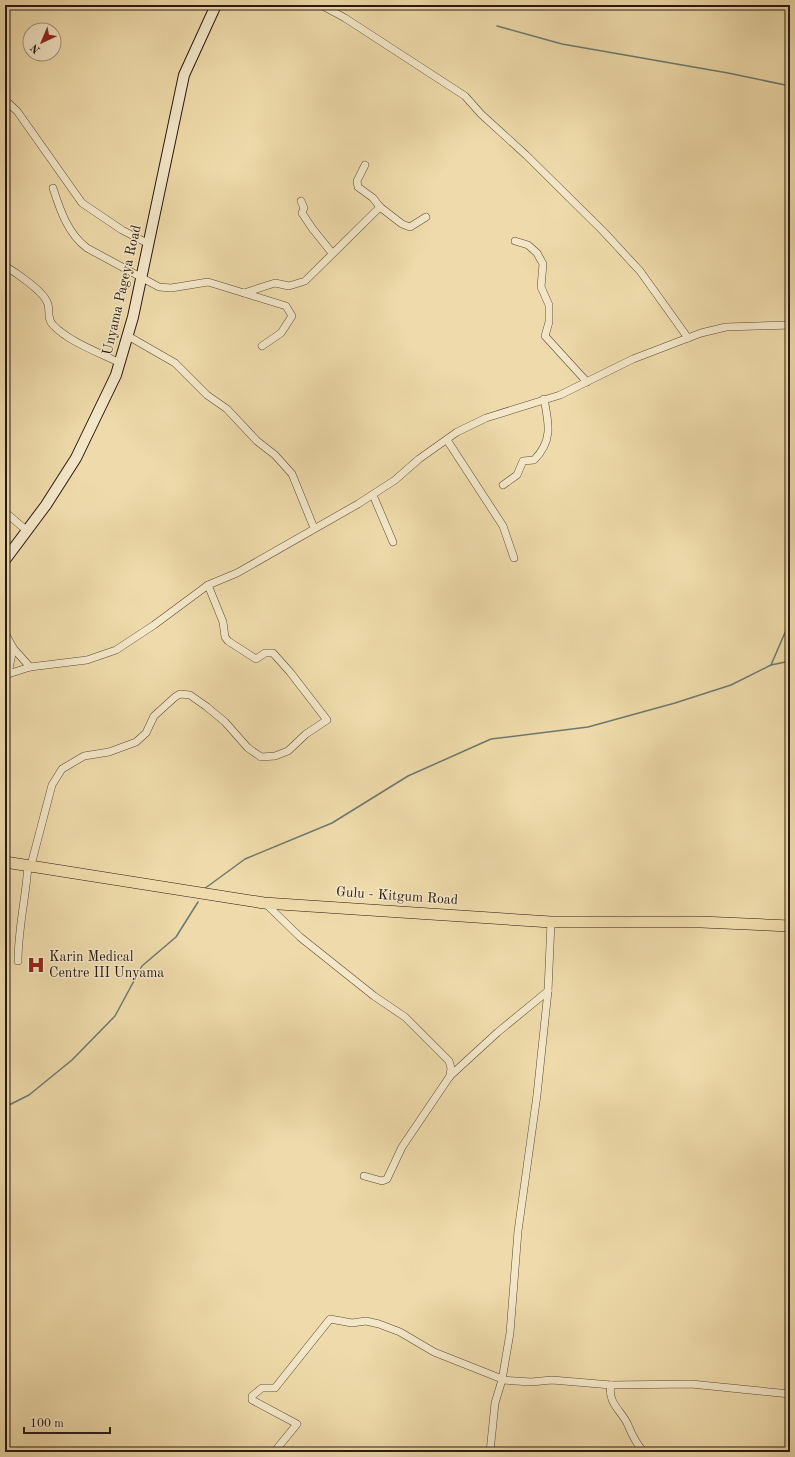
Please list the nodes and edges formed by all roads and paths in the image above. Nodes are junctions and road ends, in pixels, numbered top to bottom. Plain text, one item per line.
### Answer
1 (216, 5) edge
2 (321, 5) edge
3 (5, 100) edge
4 (365, 165) dead end
5 (53, 188) dead end
6 (301, 201) dead end
7 (380, 207) junction
8 (426, 218) dead end
9 (515, 241) dead end
10 (147, 243) junction
11 (332, 252) junction
12 (5, 266) edge
13 (140, 276) junction
14 (244, 293) junction
15 (790, 325) edge
16 (128, 336) junction
17 (688, 338) junction
18 (262, 346) dead end
19 (120, 363) junction
20 (587, 382) junction
21 (544, 399) junction
22 (447, 440) junction
23 (503, 485) dead end
24 (373, 495) junction
25 (5, 512) edge
26 (314, 528) junction
27 (26, 530) junction
28 (393, 542) dead end
29 (514, 558) dead end
30 (5, 560) edge
31 (208, 585) junction
32 (5, 633) edge
33 (14, 648) junction
34 (30, 667) junction
35 (7, 674) edge
36 (5, 862) edge
37 (30, 865) junction
38 (264, 902) junction
39 (551, 922) junction
40 (790, 926) edge
41 (18, 961) dead end
42 (548, 991) junction
43 (450, 1076) junction
44 (364, 1176) dead end
45 (502, 1379) junction
46 (611, 1385) junction
47 (790, 1394) edge
48 (275, 1451) edge
49 (490, 1452) edge
50 (644, 1452) edge

1 - 10 street, Unyama Pageya Road
2 - 17 street
3 - 10 street
4 - 7 street
5 - 13 street
6 - 11 street
7 - 8 street
7 - 11 street
9 - 20 street
10 - 13 street, Unyama Pageya Road
11 - 14 street
12 - 19 street
13 - 14 street
13 - 16 street, Unyama Pageya Road
14 - 18 street
15 - 17 street
16 - 19 street, Unyama Pageya Road
16 - 26 street
17 - 20 street
19 - 27 street, Unyama Pageya Road
20 - 21 street
21 - 22 street
21 - 23 street
22 - 24 street
22 - 29 street
24 - 26 street
24 - 28 street
25 - 27 street
26 - 31 street
27 - 30 street, Unyama Pageya Road
31 - 34 street
31 - 37 street
32 - 33 street
33 - 34 street
33 - 35 street
34 - 35 street
36 - 37 main road, Gulu - Kitgum Road
37 - 38 main road, Gulu - Kitgum Road
37 - 41 street
38 - 39 main road, Gulu - Kitgum Road
38 - 43 street
39 - 40 main road, Gulu - Kitgum Road
39 - 42 street
42 - 43 street
42 - 45 street
43 - 44 street
45 - 46 street
45 - 48 street
45 - 49 street
46 - 47 street
46 - 50 street

